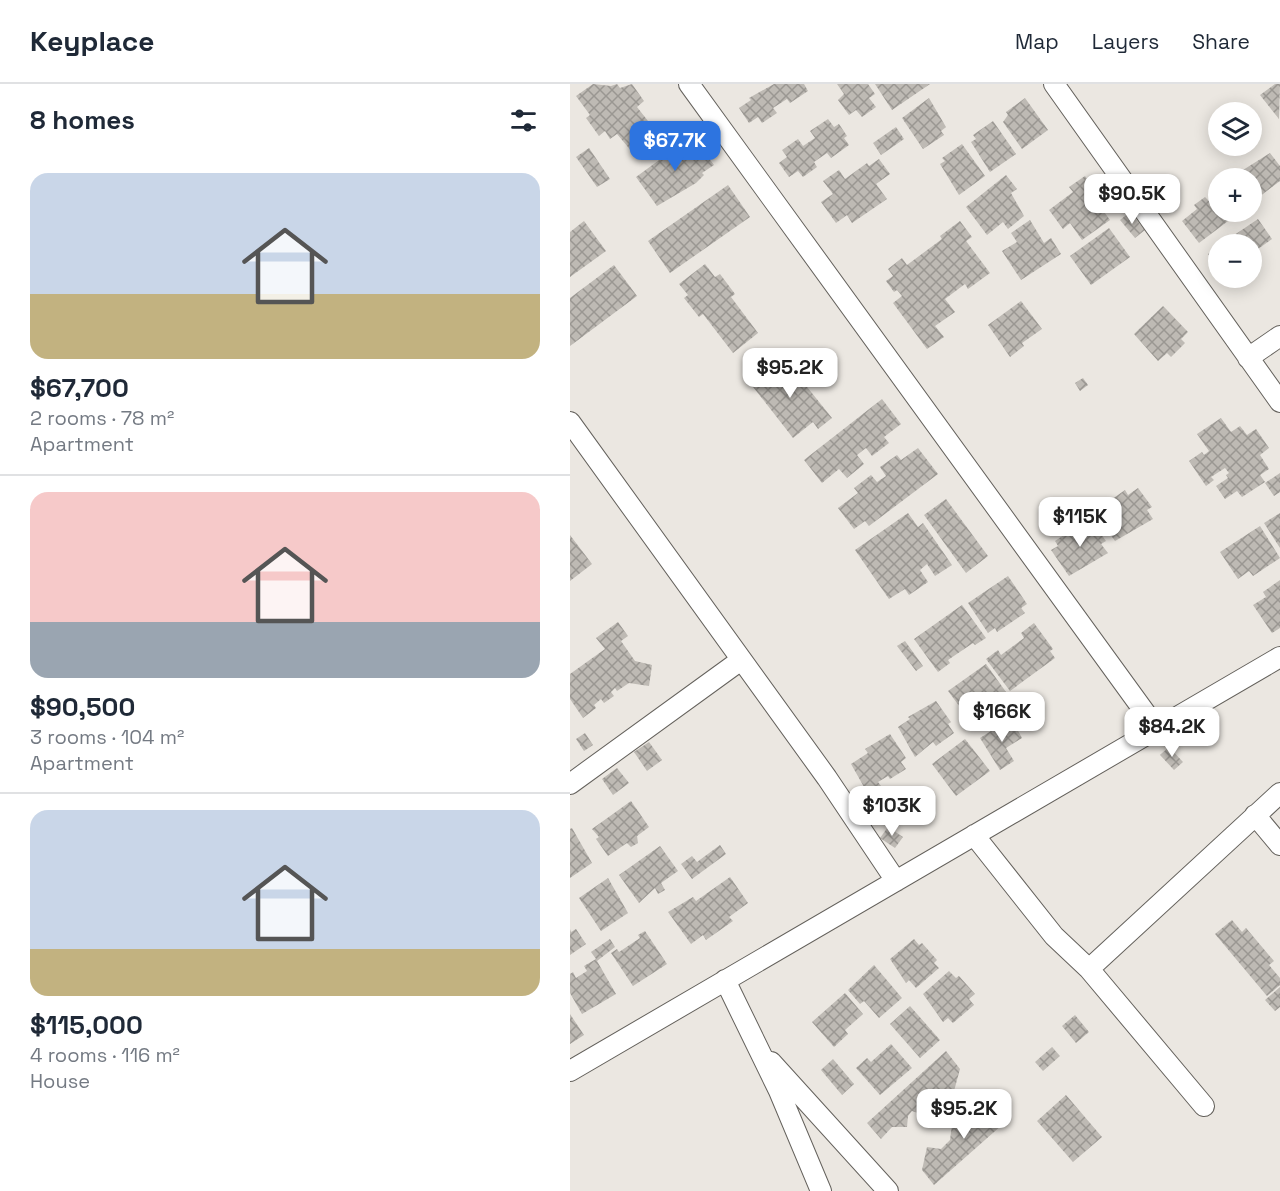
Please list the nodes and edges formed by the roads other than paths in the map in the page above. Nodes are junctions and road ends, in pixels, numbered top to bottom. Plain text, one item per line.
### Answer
1 (689, 84) edge
2 (1054, 84) edge
3 (1280, 336) edge
4 (1248, 358) junction
5 (1280, 402) edge
6 (570, 422) edge
7 (1280, 657) edge
8 (741, 660) junction
9 (1156, 729) junction
10 (570, 784) edge
11 (1280, 793) edge
12 (1255, 815) junction
13 (974, 836) junction
14 (1280, 845) edge
15 (896, 881) junction
16 (1089, 969) junction
17 (725, 980) junction
18 (756, 1044) junction
19 (570, 1071) edge
20 (1204, 1106) dead end
21 (821, 1191) edge
22 (888, 1191) edge

1 - 9 street
2 - 4 street
3 - 4 street
4 - 5 street
6 - 8 street
7 - 9 street
8 - 10 street
8 - 15 street
9 - 13 street
11 - 12 street
12 - 14 street
12 - 16 street
13 - 15 street
13 - 16 street
15 - 17 street
16 - 20 street
17 - 18 street
17 - 19 street
18 - 21 street
18 - 22 street

